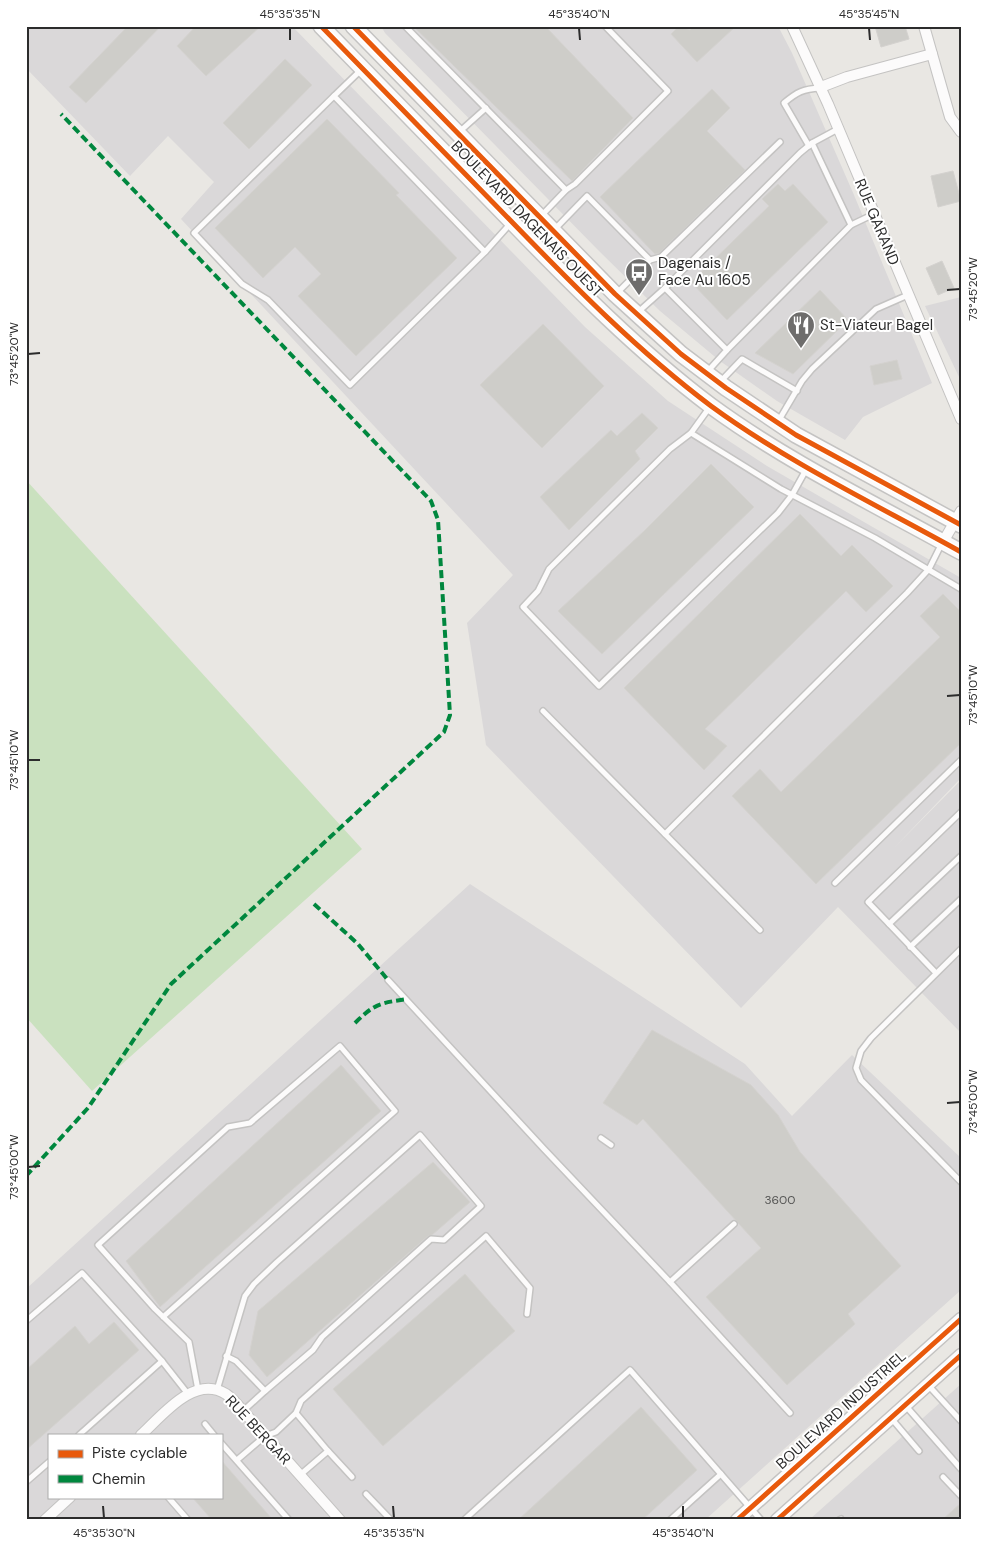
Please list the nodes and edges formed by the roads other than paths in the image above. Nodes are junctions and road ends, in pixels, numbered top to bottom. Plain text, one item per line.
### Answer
1 (353, 26) edge
2 (405, 26) edge
3 (605, 26) edge
4 (792, 26) edge
5 (924, 26) edge
6 (326, 28) edge
7 (932, 54) junction
8 (362, 69) junction
9 (820, 88) junction
10 (334, 96) junction
11 (486, 108) junction
12 (838, 129) junction
13 (961, 132) edge
14 (458, 133) junction
15 (780, 142) dead end
16 (810, 144) junction
17 (566, 190) junction
18 (874, 214) junction
19 (540, 217) junction
20 (512, 222) junction
21 (851, 224) junction
22 (553, 231) junction
23 (485, 252) junction
24 (650, 260) junction
25 (665, 288) junction
26 (616, 294) junction
27 (908, 295) junction
28 (636, 314) junction
29 (727, 350) junction
30 (706, 373) junction
31 (720, 383) junction
32 (796, 391) junction
33 (710, 405) junction
34 (961, 419) edge
35 (778, 423) junction
36 (692, 433) junction
37 (807, 468) junction
38 (792, 495) junction
39 (959, 519) edge
40 (943, 542) junction
41 (961, 552) edge
42 (929, 569) junction
43 (961, 589) edge
44 (543, 711) dead end
45 (961, 760) edge
46 (961, 812) edge
47 (665, 834) junction
48 (961, 856) edge
49 (835, 884) dead end
50 (961, 899) edge
51 (889, 924) junction
52 (760, 930) dead end
53 (910, 947) junction
54 (961, 949) edge
55 (936, 973) junction
56 (388, 980) dead end
57 (601, 1138) dead end
58 (611, 1145) dead end
59 (961, 1182) edge
60 (734, 1224) dead end
61 (670, 1282) junction
62 (527, 1314) dead end
63 (163, 1317) junction
64 (961, 1319) edge
65 (26, 1321) edge
66 (961, 1355) edge
67 (226, 1356) junction
68 (162, 1361) junction
69 (928, 1385) junction
70 (216, 1390) junction
71 (265, 1391) junction
72 (193, 1392) junction
73 (905, 1405) junction
74 (243, 1411) junction
75 (296, 1413) junction
76 (790, 1413) dead end
77 (891, 1418) junction
78 (961, 1421) edge
79 (205, 1424) dead end
80 (80, 1434) edge
81 (142, 1434) edge
82 (213, 1434) edge
83 (265, 1436) junction
84 (222, 1444) edge
85 (328, 1451) junction
86 (919, 1451) dead end
87 (236, 1460) junction
88 (48, 1463) edge
89 (961, 1469) edge
90 (721, 1474) junction
91 (300, 1475) junction
92 (352, 1477) dead end
93 (943, 1477) dead end
94 (26, 1482) edge
95 (366, 1494) dead end
96 (961, 1496) edge
97 (69, 1498) edge
98 (169, 1498) edge
99 (751, 1508) junction
100 (45, 1520) edge
101 (188, 1520) edge
102 (290, 1520) edge
103 (340, 1520) edge
104 (391, 1520) edge
105 (464, 1520) edge
106 (670, 1520) edge
107 (737, 1520) edge
108 (761, 1520) edge
109 (776, 1520) edge

1 - 14 main road, BOULEVARD DAGENAIS OUEST
2 - 11 lane
3 - 17 lane
4 - 9 street, RUE GARAND
5 - 7 street
6 - 8 main road, BOULEVARD DAGENAIS OUEST
7 - 9 street
7 - 13 street
8 - 10 lane
8 - 20 main road, BOULEVARD DAGENAIS OUEST
9 - 12 street, RUE GARAND
9 - 16 lane
10 - 23 lane
10 - 23 lane
11 - 14 lane
11 - 17 lane
12 - 16 lane
12 - 18 street, RUE GARAND
14 - 19 main road, BOULEVARD DAGENAIS OUEST
15 - 24 lane
16 - 21 lane
16 - 25 lane
17 - 19 lane
18 - 21 lane
18 - 27 street, RUE GARAND
19 - 22 main road, BOULEVARD DAGENAIS OUEST
20 - 23 lane
20 - 33 main road, BOULEVARD DAGENAIS OUEST
21 - 29 lane
22 - 24 lane
22 - 26 main road, BOULEVARD DAGENAIS OUEST
24 - 26 lane
25 - 28 lane
25 - 29 lane
26 - 28 main road, BOULEVARD DAGENAIS OUEST
27 - 32 lane
27 - 34 street, RUE GARAND
28 - 30 main road, BOULEVARD DAGENAIS OUEST
29 - 30 lane
30 - 31 main road, BOULEVARD DAGENAIS OUEST
31 - 32 lane
31 - 35 main road, BOULEVARD DAGENAIS OUEST
32 - 35 lane
33 - 36 lane
33 - 37 main road, BOULEVARD DAGENAIS OUEST
35 - 39 main road, BOULEVARD DAGENAIS OUEST
36 - 38 lane
36 - 38 lane
37 - 38 lane
37 - 40 main road, BOULEVARD DAGENAIS OUEST
38 - 42 lane
39 - 40 street
40 - 41 main road, BOULEVARD DAGENAIS OUEST
40 - 42 lane
42 - 43 lane
42 - 47 lane
44 - 47 lane
45 - 49 lane
46 - 51 lane
47 - 52 lane
48 - 51 lane
50 - 53 lane
51 - 53 lane
53 - 55 lane
54 - 55 lane
55 - 59 lane
56 - 61 lane
57 - 58 lane
60 - 61 lane
61 - 76 lane
62 - 75 lane
63 - 63 lane
63 - 72 lane
64 - 99 street, BOULEVARD INDUSTRIEL
65 - 68 lane
66 - 69 street
67 - 70 lane
67 - 71 lane
67 - 71 lane
68 - 72 lane
68 - 80 lane
69 - 73 street
69 - 78 lane
70 - 72 street, RUE BERGAR
70 - 74 street, RUE BERGAR
71 - 74 lane
72 - 81 street
73 - 77 street
73 - 89 lane
74 - 83 street, RUE BERGAR
75 - 83 lane
75 - 85 lane
77 - 86 lane
77 - 109 street
79 - 82 lane
83 - 87 lane
83 - 91 street, RUE BERGAR
84 - 87 lane
85 - 91 lane
85 - 92 lane
87 - 102 lane
88 - 94 lane
90 - 99 lane
90 - 105 lane
90 - 106 lane
91 - 103 street, RUE BERGAR
93 - 96 lane
95 - 104 lane
97 - 100 street
98 - 101 lane
99 - 107 street, BOULEVARD INDUSTRIEL
99 - 108 lane

